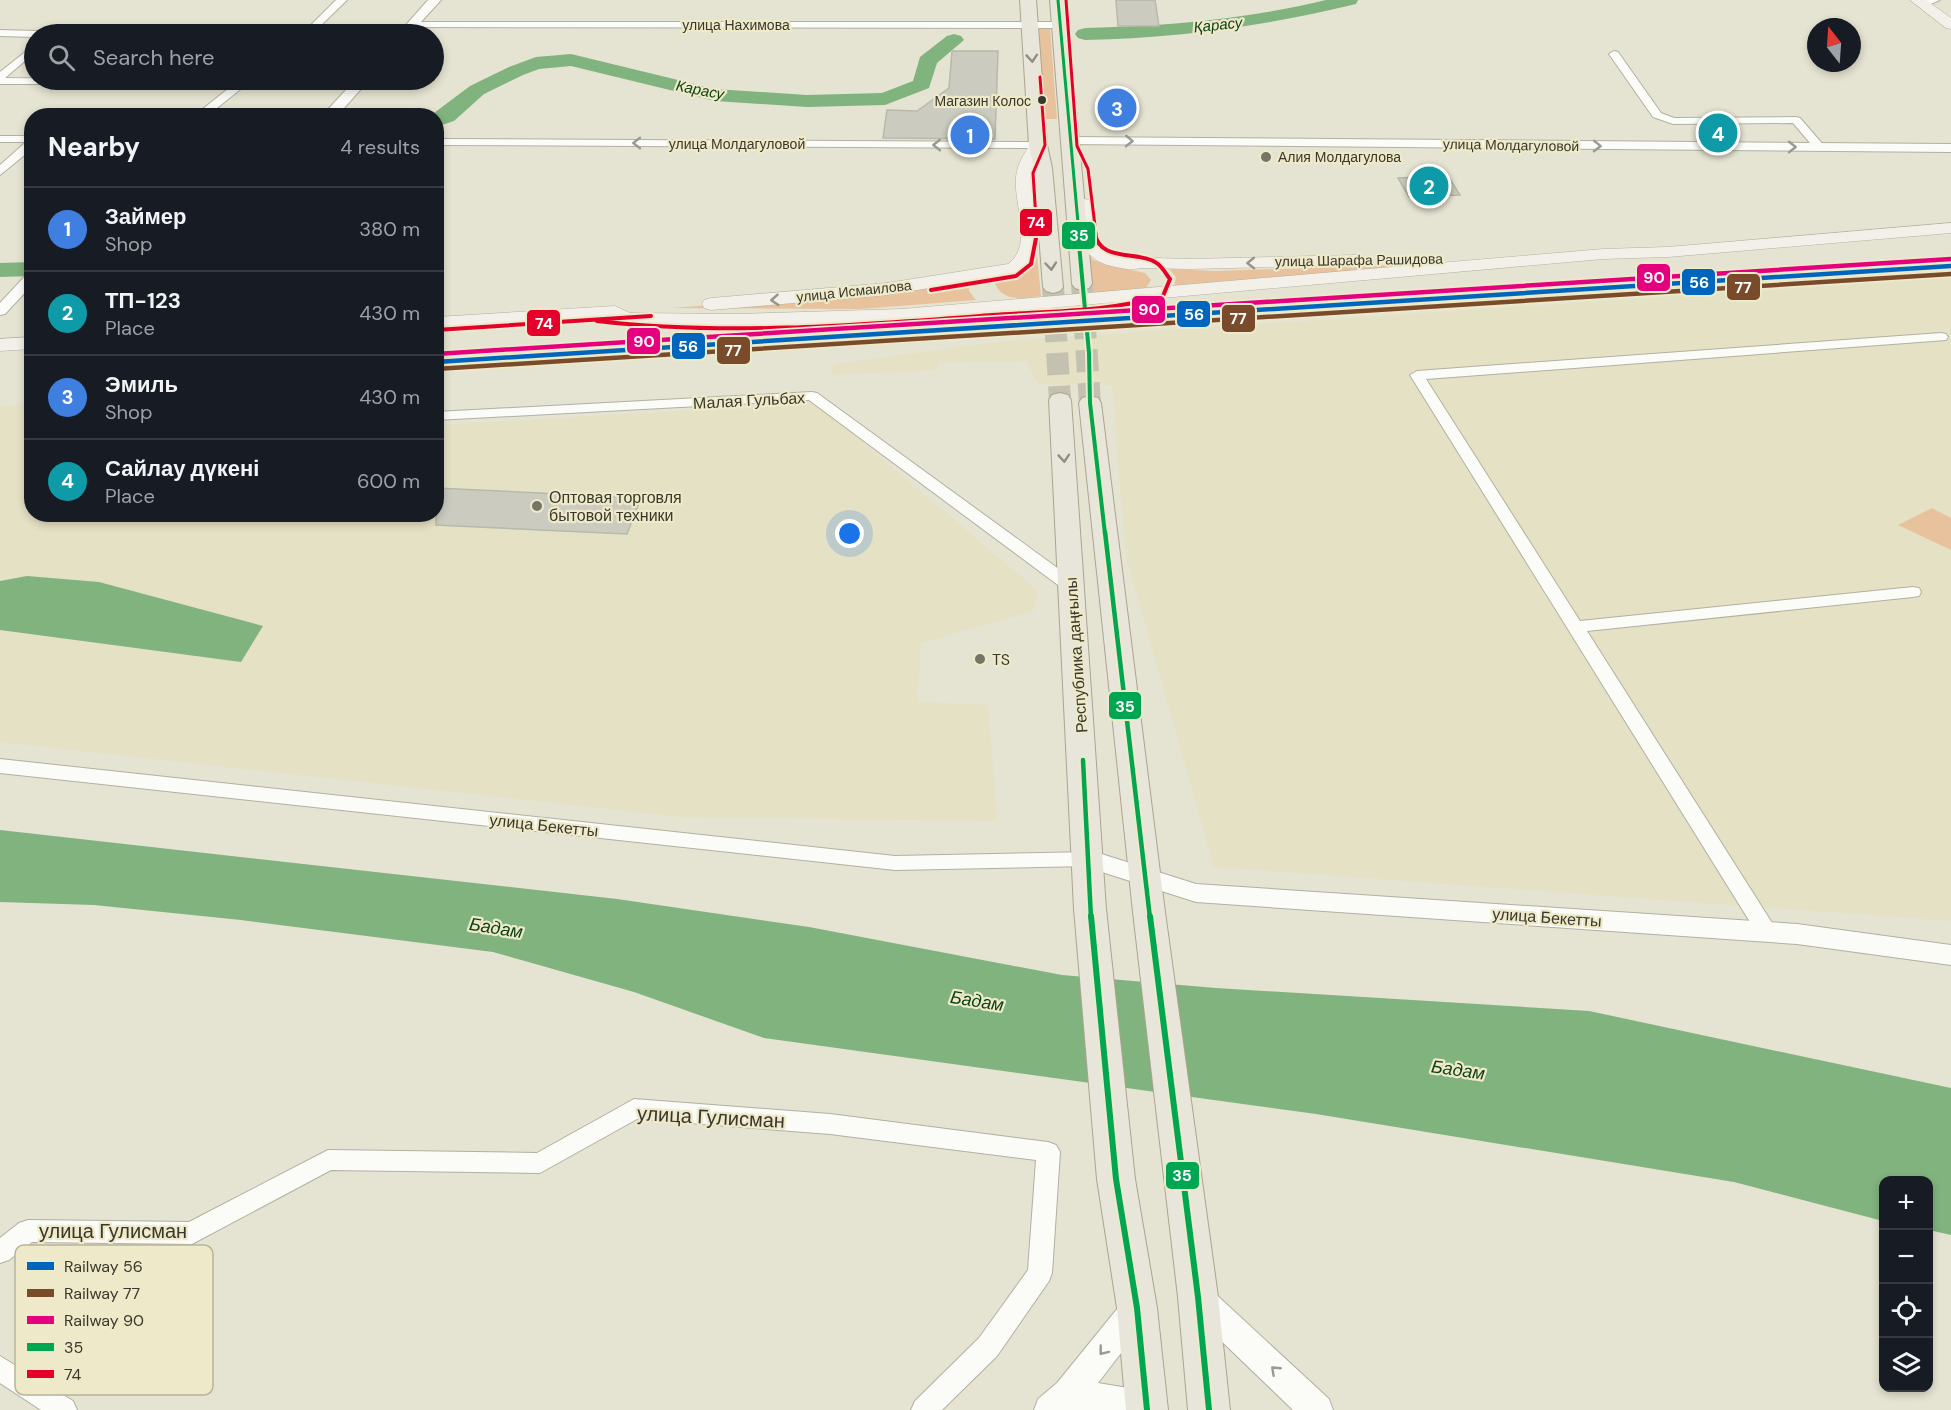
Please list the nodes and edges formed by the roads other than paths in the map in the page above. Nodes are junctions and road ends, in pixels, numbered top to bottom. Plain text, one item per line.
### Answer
1 (342, 0) edge
2 (435, 0) edge
3 (1028, 0) edge
4 (1058, 0) edge
5 (1925, 1) edge
6 (317, 24) edge
7 (413, 24) edge
8 (1060, 25) junction
9 (1951, 25) edge
10 (1029, 26) junction
11 (444, 30) edge
12 (0, 33) edge
13 (24, 34) edge
14 (1614, 54) dead end
15 (24, 57) edge
16 (0, 77) edge
17 (0, 81) edge
18 (24, 81) edge
19 (232, 90) edge
20 (352, 90) edge
21 (209, 108) edge
22 (336, 108) edge
23 (0, 139) edge
24 (24, 140) edge
25 (444, 142) edge
26 (1070, 144) junction
27 (1038, 145) junction
28 (1820, 147) junction
29 (24, 148) edge
30 (1951, 148) edge
31 (0, 171) edge
32 (1951, 230) edge
33 (1603, 254) junction
34 (1115, 262) junction
35 (999, 272) junction
36 (1082, 284) tunnel mouth
37 (24, 286) edge
38 (1053, 287) tunnel mouth
39 (1138, 297) junction
40 (1008, 307) junction
41 (0, 311) edge
42 (598, 314) junction
43 (444, 323) edge
44 (1941, 337) dead end
45 (24, 344) edge
46 (0, 345) edge
47 (1060, 400) tunnel mouth
48 (1090, 403) tunnel mouth
49 (444, 416) edge
50 (1072, 587) junction
51 (1913, 592) dead end
52 (1575, 627) junction
53 (0, 766) edge
54 (1089, 868) junction
55 (1145, 879) junction
56 (1767, 932) junction
57 (1951, 955) edge
58 (0, 1252) edge
59 (1198, 1297) junction
60 (1137, 1308) junction
61 (0, 1368) edge
62 (15, 1378) edge
63 (41, 1395) edge
64 (1060, 1402) edge
65 (1146, 1408) edge
66 (64, 1410) edge
67 (924, 1410) edge
68 (1209, 1410) edge
69 (1317, 1410) edge

1 - 6 street
2 - 7 street
3 - 10 main road
4 - 8 main road
5 - 9 main road
8 - 10 street, улица Нахимова
8 - 26 main road
10 - 11 street, улица Нахимова
10 -> 27 main road
12 - 13 street
14 - 28 street
15 - 16 street
17 - 18 street
19 - 21 street
20 - 22 street
23 - 24 street
27 -> 25 street, улица Молдагуловой
26 -> 28 street, улица Молдагуловой
26 - 34 main road
26 - 36 main road
27 - 35 main road, улица Исмаилова
27 -> 38 main road
28 - 30 street, улица Молдагуловой
29 - 31 street
32 - 33 main road, улица Шарафа Рашидова
33 -> 34 main road, улица Шарафа Рашидова
33 - 39 main road, улица Шарафа Рашидова
34 - 39 main road
35 - 40 main road
35 -> 42 main road, улица Исмаилова
37 - 41 street
39 - 40 main road, улица Исмаилова
40 - 42 main road, улица Исмаилова
42 - 43 main road, улица Исмаилова
44 - 52 street
45 - 46 main road
47 -> 50 main road, Республика даңғылы
48 - 55 main road
49 - 50 street, Малая Гульбах
50 - 54 main road, Республика даңғылы
51 - 52 street
52 - 56 street
53 - 54 street, улица Бекетты
54 - 55 street, улица Бекетты
54 - 60 main road, Республика даңғылы
55 - 56 street, улица Бекетты
55 - 59 main road
56 - 57 street, улица Бекетты
58 - 67 street, улица Гулисман
59 - 68 main road
69 -> 59 street
60 -> 64 street
60 - 65 main road, Республика даңғылы
61 - 62 street
63 - 66 street
64 - 65 street

